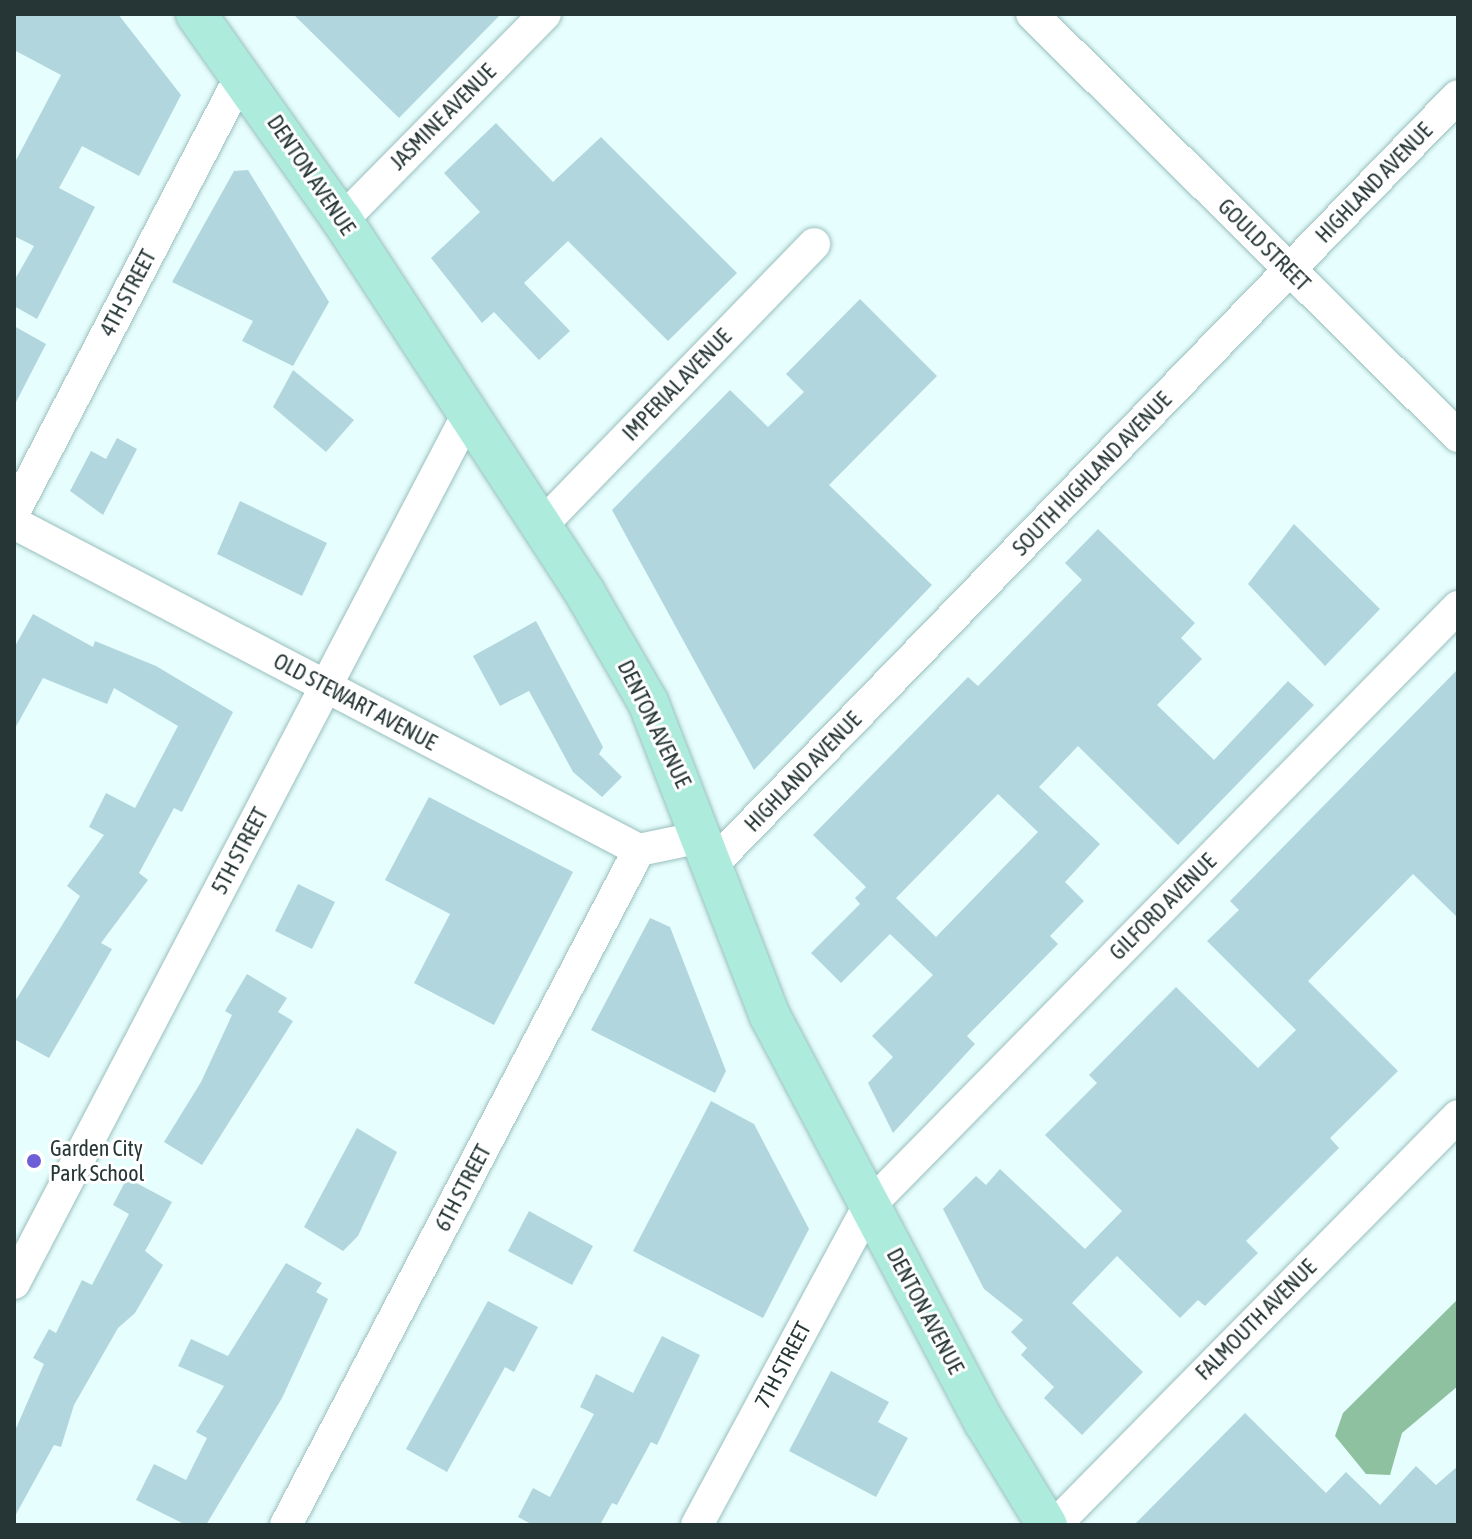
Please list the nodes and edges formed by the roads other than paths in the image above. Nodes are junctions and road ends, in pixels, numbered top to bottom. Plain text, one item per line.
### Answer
1 (196, 14) edge
2 (545, 14) edge
3 (1032, 14) edge
4 (242, 74) junction
5 (1458, 96) edge
6 (342, 220) junction
7 (814, 244) dead end
8 (1290, 271) junction
9 (466, 418) junction
10 (1458, 436) edge
11 (14, 512) edge
12 (14, 523) edge
13 (540, 527) junction
14 (1458, 607) edge
15 (894, 678) joint
16 (326, 686) junction
17 (639, 850) junction
18 (707, 851) junction
19 (1458, 1116) edge
20 (869, 1206) junction
21 (14, 1283) edge
22 (286, 1525) edge
23 (697, 1525) edge
24 (1047, 1525) edge
25 (1055, 1525) edge

1 - 4 main road, DENTON AVENUE
2 - 6 street, JASMINE AVENUE
3 - 8 street, GOULD STREET
4 - 6 main road, DENTON AVENUE
4 - 11 street, 4TH STREET
5 - 8 street, HIGHLAND AVENUE
6 - 9 main road, DENTON AVENUE
7 - 13 street, IMPERIAL AVENUE
8 - 10 street, GOULD STREET
8 - 15 street, SOUTH HIGHLAND AVENUE
9 - 13 main road, DENTON AVENUE
9 - 16 street, 5TH STREET
12 - 16 street, OLD STEWART AVENUE
13 - 18 main road, DENTON AVENUE
14 - 20 street, GILFORD AVENUE
15 - 18 street, HIGHLAND AVENUE
16 - 17 street, OLD STEWART AVENUE
16 - 21 street, 5TH STREET
17 - 18 street
17 - 22 street, 6TH STREET
18 - 20 main road, DENTON AVENUE
19 - 25 street, FALMOUTH AVENUE
20 - 23 street, 7TH STREET
20 - 24 main road, DENTON AVENUE

